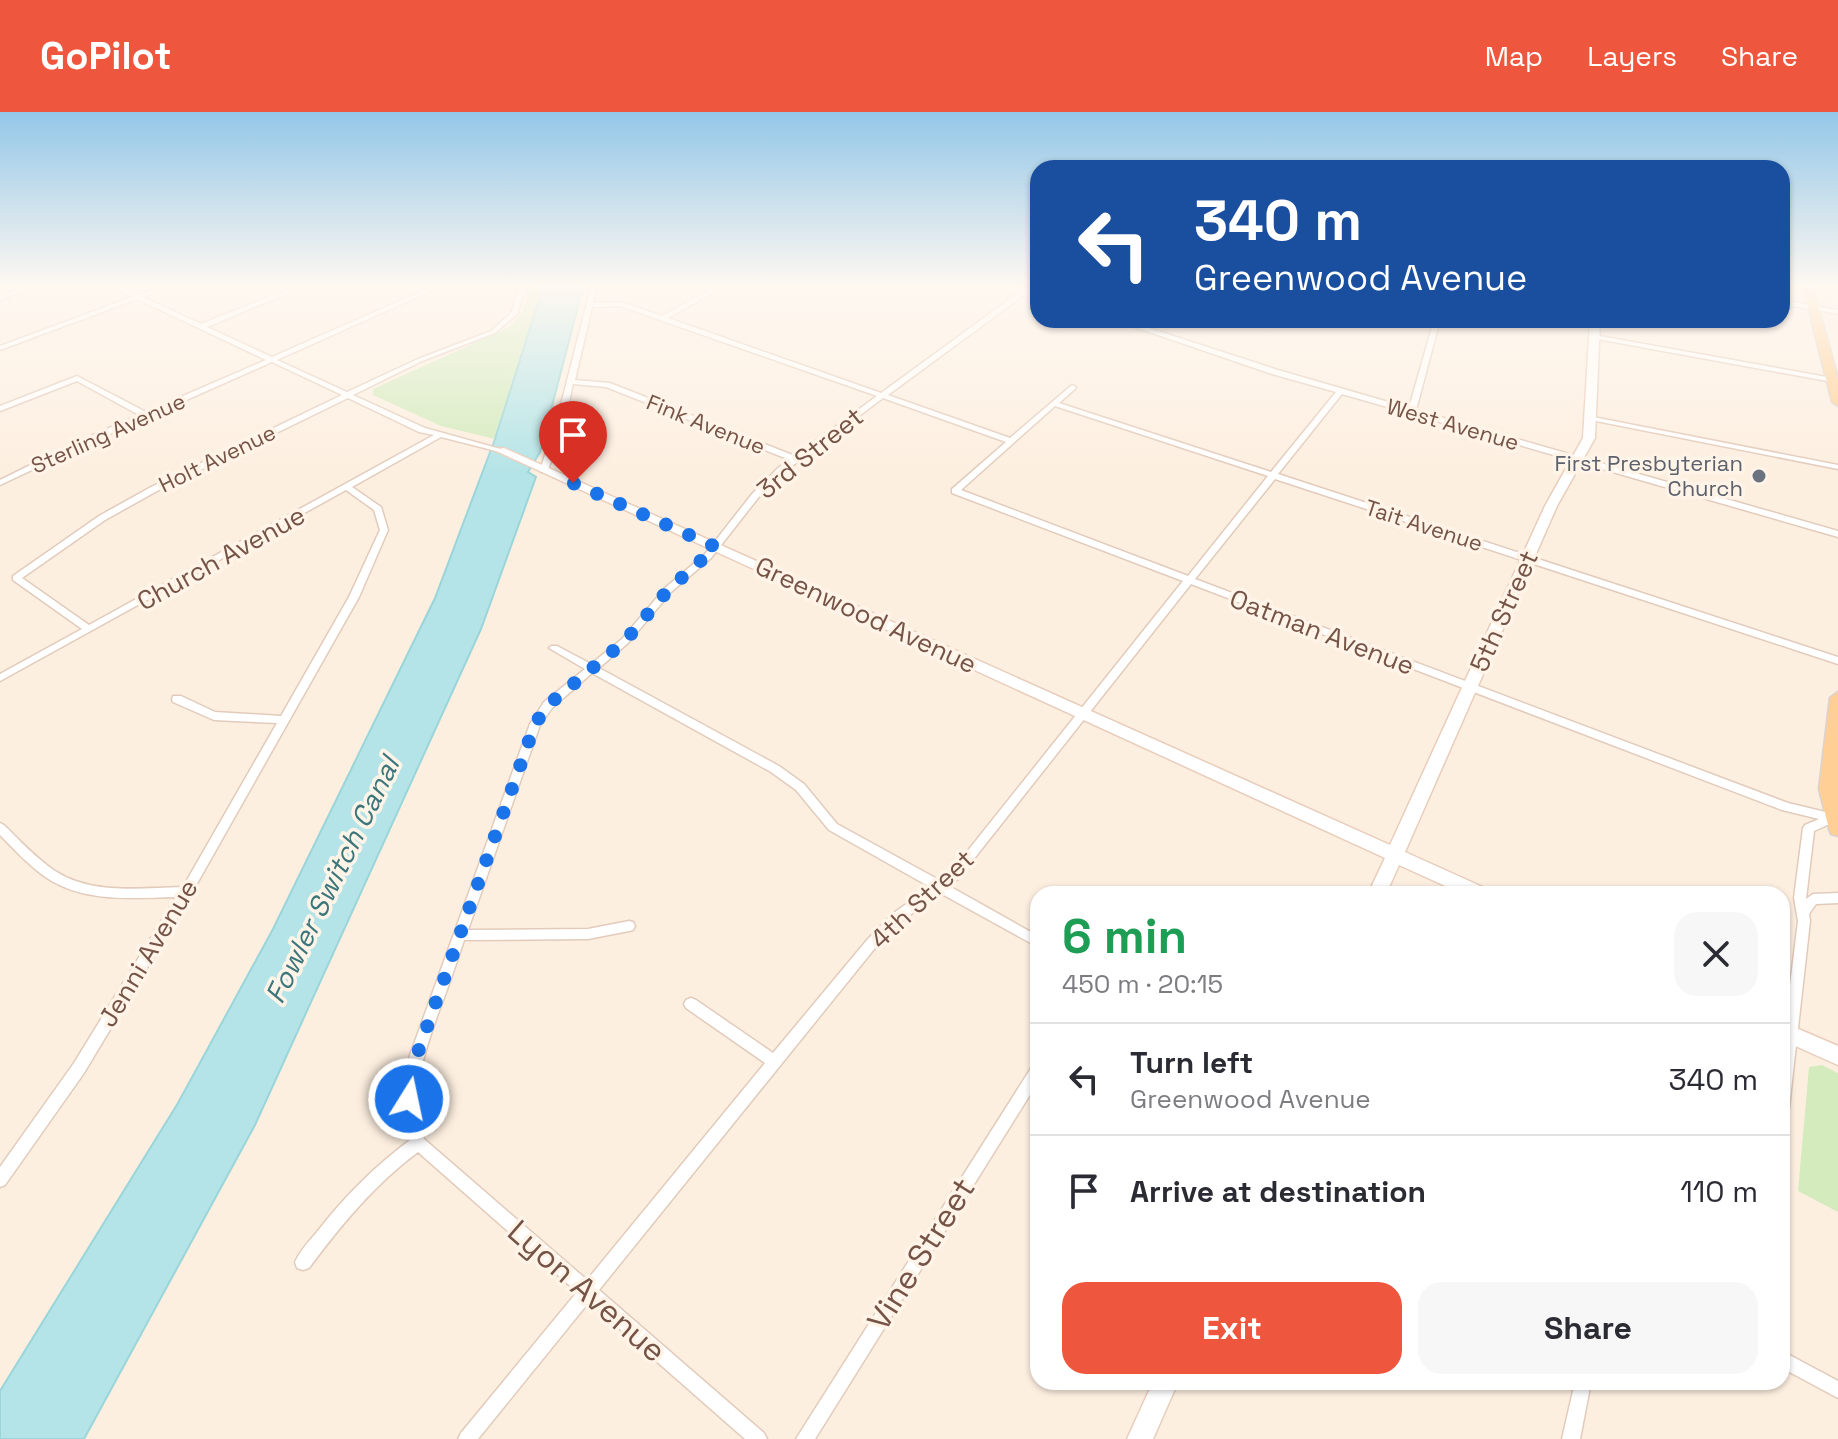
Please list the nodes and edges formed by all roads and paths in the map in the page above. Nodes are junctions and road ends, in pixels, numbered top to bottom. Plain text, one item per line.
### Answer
1 (248, 349) edge
2 (296, 349) edge
3 (451, 349) edge
4 (579, 349) edge
5 (750, 349) edge
6 (946, 349) edge
7 (1208, 349) edge
8 (1429, 349) edge
9 (1594, 349) edge
10 (1659, 349) edge
11 (1825, 349) edge
12 (271, 360) junction
13 (1835, 381) edge
14 (571, 382) junction
15 (1072, 387) dead end
16 (1340, 391) junction
17 (347, 395) junction
18 (882, 396) junction
19 (1838, 402) edge
20 (1056, 404) junction
21 (0, 409) edge
22 (1412, 412) junction
23 (145, 415) junction
24 (1591, 418) junction
25 (440, 435) junction
26 (1012, 441) junction
27 (500, 450) joint
28 (795, 459) junction
29 (1576, 460) junction
30 (538, 467) junction
31 (1838, 467) edge
32 (1274, 475) junction
33 (0, 483) edge
34 (348, 488) junction
35 (1838, 534) edge
36 (716, 547) junction
37 (1528, 559) junction
38 (1190, 581) junction
39 (89, 629) junction
40 (554, 648) dead end
41 (1838, 661) edge
42 (591, 669) junction
43 (0, 678) edge
44 (1469, 688) junction
45 (1838, 698) edge
46 (177, 699) dead end
47 (1084, 715) junction
48 (283, 720) junction
49 (1836, 734) edge
50 (1837, 822) edge
51 (0, 828) edge
52 (1395, 854) junction
53 (1381, 886) edge
54 (1464, 886) edge
55 (941, 888) junction
56 (186, 892) junction
57 (1838, 898) edge
58 (1805, 910) junction
59 (629, 926) dead end
60 (460, 935) junction
61 (1030, 938) edge
62 (691, 1004) dead end
63 (1790, 1007) edge
64 (1790, 1035) edge
65 (1838, 1056) edge
66 (773, 1061) junction
67 (1030, 1083) edge
68 (418, 1143) junction
69 (0, 1180) edge
70 (303, 1262) dead end
71 (587, 1291) junction
72 (1790, 1363) edge
73 (1162, 1390) edge
74 (1581, 1390) edge
75 (1838, 1390) edge
76 (467, 1439) edge
77 (758, 1439) edge
78 (805, 1439) edge
79 (1140, 1439) edge
80 (1571, 1439) edge

1 - 12 street, Greenwood Avenue
2 - 12 street, Sterling Avenue
3 - 17 street, Holt Avenue
4 - 14 street
5 - 18 street
6 - 18 street, 3rd Street
7 - 16 street, West Avenue
8 - 22 street
9 - 24 street, 5th Street
10 - 13 street
11 - 13 main road
12 - 17 street, Greenwood Avenue
12 - 23 street, Sterling Avenue
13 - 19 main road
14 - 28 street, Fink Avenue
14 - 30 street
15 - 20 street, Oatman Avenue
16 - 22 street, West Avenue
16 - 32 street, 4th Street
17 - 25 street, Greenwood Avenue
17 - 39 street, Holt Avenue
18 - 26 street
18 - 28 street, 3rd Street
20 - 26 street, Oatman Avenue
20 - 32 street, Tait Avenue
21 - 23 street
22 - 29 street, West Avenue
23 - 33 street, Sterling Avenue
24 - 29 street, 5th Street
24 - 31 street
25 - 27 street, Greenwood Avenue
25 - 34 street, Church Avenue
26 - 38 street, Oatman Avenue
27 - 30 street, Greenwood Avenue
28 - 36 street, 3rd Street
29 - 35 street, West Avenue
29 - 37 street, 5th Street
30 - 36 street, Greenwood Avenue
32 - 37 street, Tait Avenue
32 - 38 street, 4th Street
34 - 39 street, Church Avenue
34 - 48 street, Jenni Avenue
36 - 42 street, 3rd Street
36 - 47 street, Greenwood Avenue
37 - 41 street, Tait Avenue
37 - 44 street, 5th Street
38 - 44 street, Oatman Avenue
38 - 47 street, 4th Street
39 - 43 street, Church Avenue
40 - 42 street
42 - 55 street
42 - 60 street, 3rd Street
44 - 50 street, Oatman Avenue
44 - 52 street, 5th Street
45 - 49 main road
46 - 48 street
47 - 52 street, Greenwood Avenue
47 - 55 street, 4th Street
48 - 56 street, Jenni Avenue
49 - 50 main road
50 - 58 street
51 - 56 street
52 - 53 street, 5th Street
52 - 54 street, Greenwood Avenue
55 - 61 street
55 - 66 street, 4th Street
56 - 69 street, Jenni Avenue
57 - 58 street
58 - 63 street
59 - 60 street
60 - 68 street, 3rd Street
62 - 66 street
64 - 65 street
66 - 71 street, 4th Street
67 - 78 street, Vine Street
68 - 70 street
68 - 71 street, Lyon Avenue
71 - 76 street, 4th Street
71 - 77 street, Lyon Avenue
72 - 75 street
73 - 79 street
74 - 80 street

